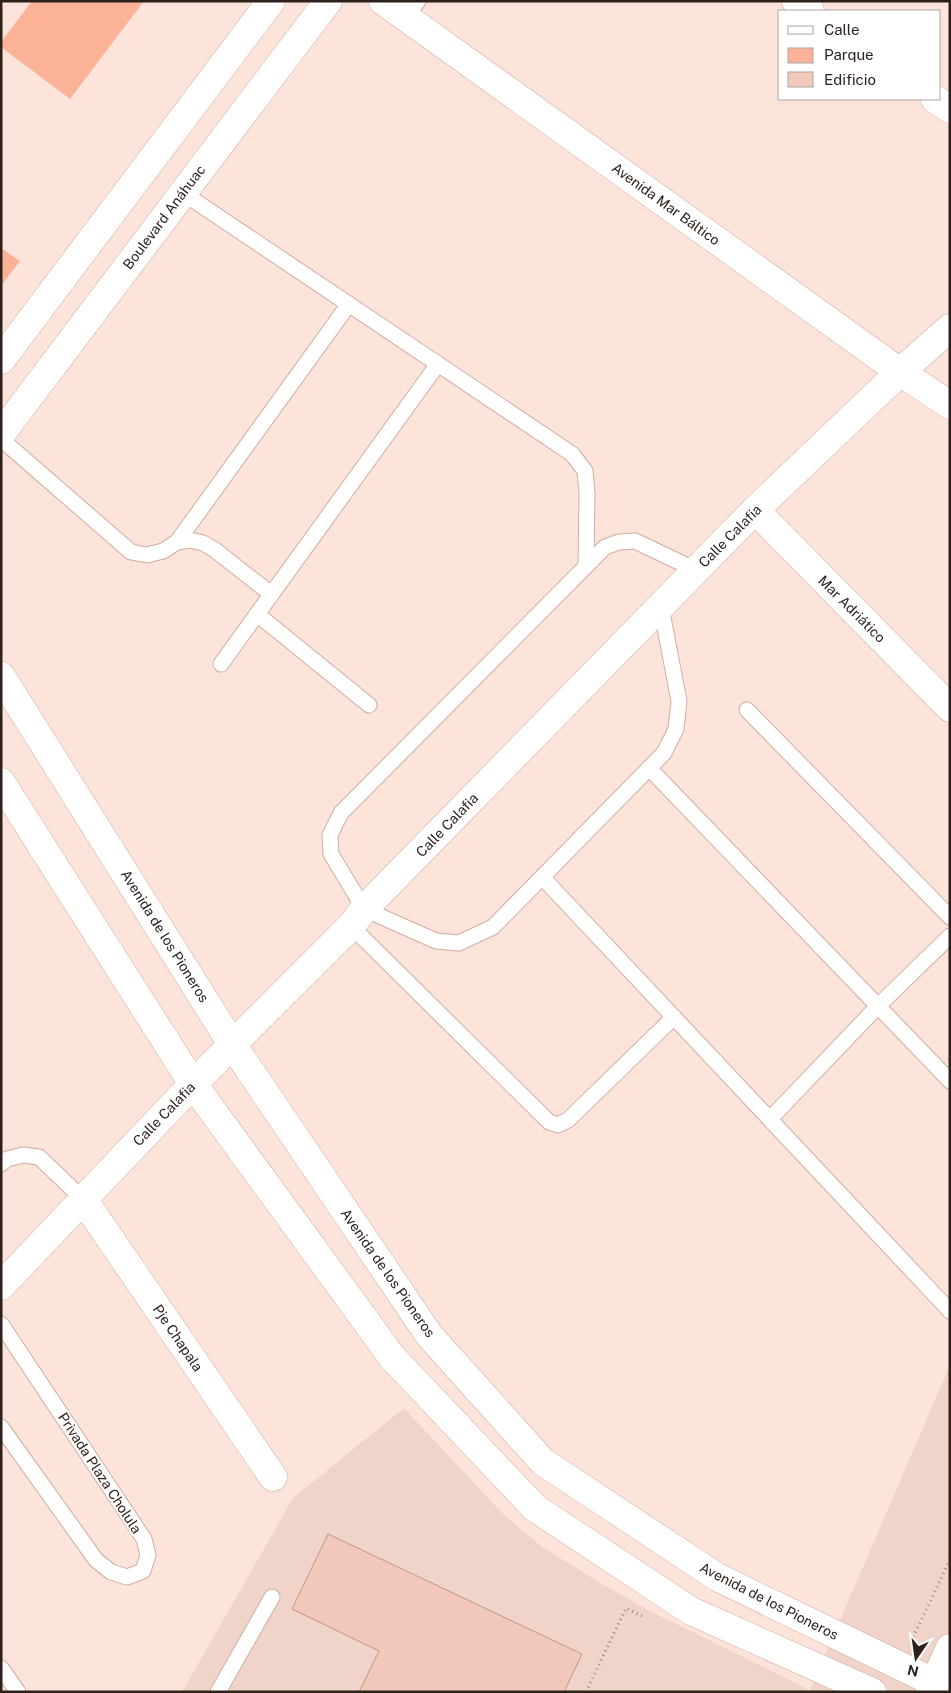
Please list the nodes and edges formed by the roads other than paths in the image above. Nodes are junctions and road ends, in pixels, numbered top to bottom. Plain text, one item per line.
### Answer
1 (271, 1) edge
2 (328, 1) edge
3 (383, 1) edge
4 (796, 1) edge
5 (412, 10) edge
6 (809, 10) edge
7 (936, 100) edge
8 (950, 109) edge
9 (183, 193) junction
10 (350, 304) junction
11 (950, 328) edge
12 (1, 360) edge
13 (438, 364) junction
14 (900, 372) junction
15 (950, 405) edge
16 (1, 434) edge
17 (1, 439) edge
18 (755, 510) junction
19 (177, 542) junction
20 (586, 566) junction
21 (696, 570) junction
22 (271, 594) junction
23 (661, 606) junction
24 (256, 614) junction
25 (221, 664) dead end
26 (1, 676) edge
27 (369, 705) dead end
28 (950, 708) edge
29 (747, 710) dead end
30 (649, 768) junction
31 (1, 782) edge
32 (542, 877) junction
33 (950, 917) edge
34 (358, 918) junction
35 (950, 936) edge
36 (878, 1006) junction
37 (674, 1017) junction
38 (232, 1044) junction
39 (950, 1080) edge
40 (193, 1084) junction
41 (770, 1119) junction
42 (1, 1164) edge
43 (83, 1199) junction
44 (1, 1286) edge
45 (950, 1311) edge
46 (1, 1324) edge
47 (1, 1427) edge
48 (273, 1477) dead end
49 (272, 1597) dead end
50 (950, 1648) edge
51 (1, 1668) edge
52 (938, 1688) edge
53 (18, 1692) edge
54 (218, 1692) edge
55 (872, 1692) edge

1 - 12 street
2 - 9 street, Boulevard Anáhuac
3 - 5 street, Avenida Mar Báltico
4 - 6 street
5 - 14 street, Avenida Mar Báltico
7 - 8 street
9 - 10 lane
9 - 16 street, Boulevard Anáhuac
10 - 13 lane
10 - 19 lane
11 - 14 street, Calle Calafia
13 - 20 lane
13 - 22 lane
14 - 15 street, Avenida Mar Báltico
14 - 18 street, Calle Calafia
17 - 19 lane
18 - 21 street, Calle Calafia
18 - 28 street, Mar Adriático
19 - 22 lane
20 - 21 lane
20 - 34 lane
21 - 23 street, Calle Calafia
22 - 24 lane
23 - 30 lane
23 - 34 street, Calle Calafia
24 - 25 lane
24 - 27 lane
26 - 38 street, Avenida de los Pioneros
29 - 33 lane
30 - 32 lane
30 - 36 lane
31 - 40 street
32 - 34 lane
32 - 37 lane
34 - 37 lane
34 - 38 street, Calle Calafia
35 - 36 lane
36 - 39 lane
36 - 41 lane
37 - 41 lane
38 - 40 street, Calle Calafia
38 - 52 street, Avenida de los Pioneros
40 - 43 street, Calle Calafia
40 - 55 street
41 - 45 lane
42 - 43 lane
43 - 44 street, Calle Calafia
43 - 48 street, Pje Chapala
46 - 47 lane, Privada Plaza Cholula
49 - 54 lane
50 - 52 street
51 - 53 lane

